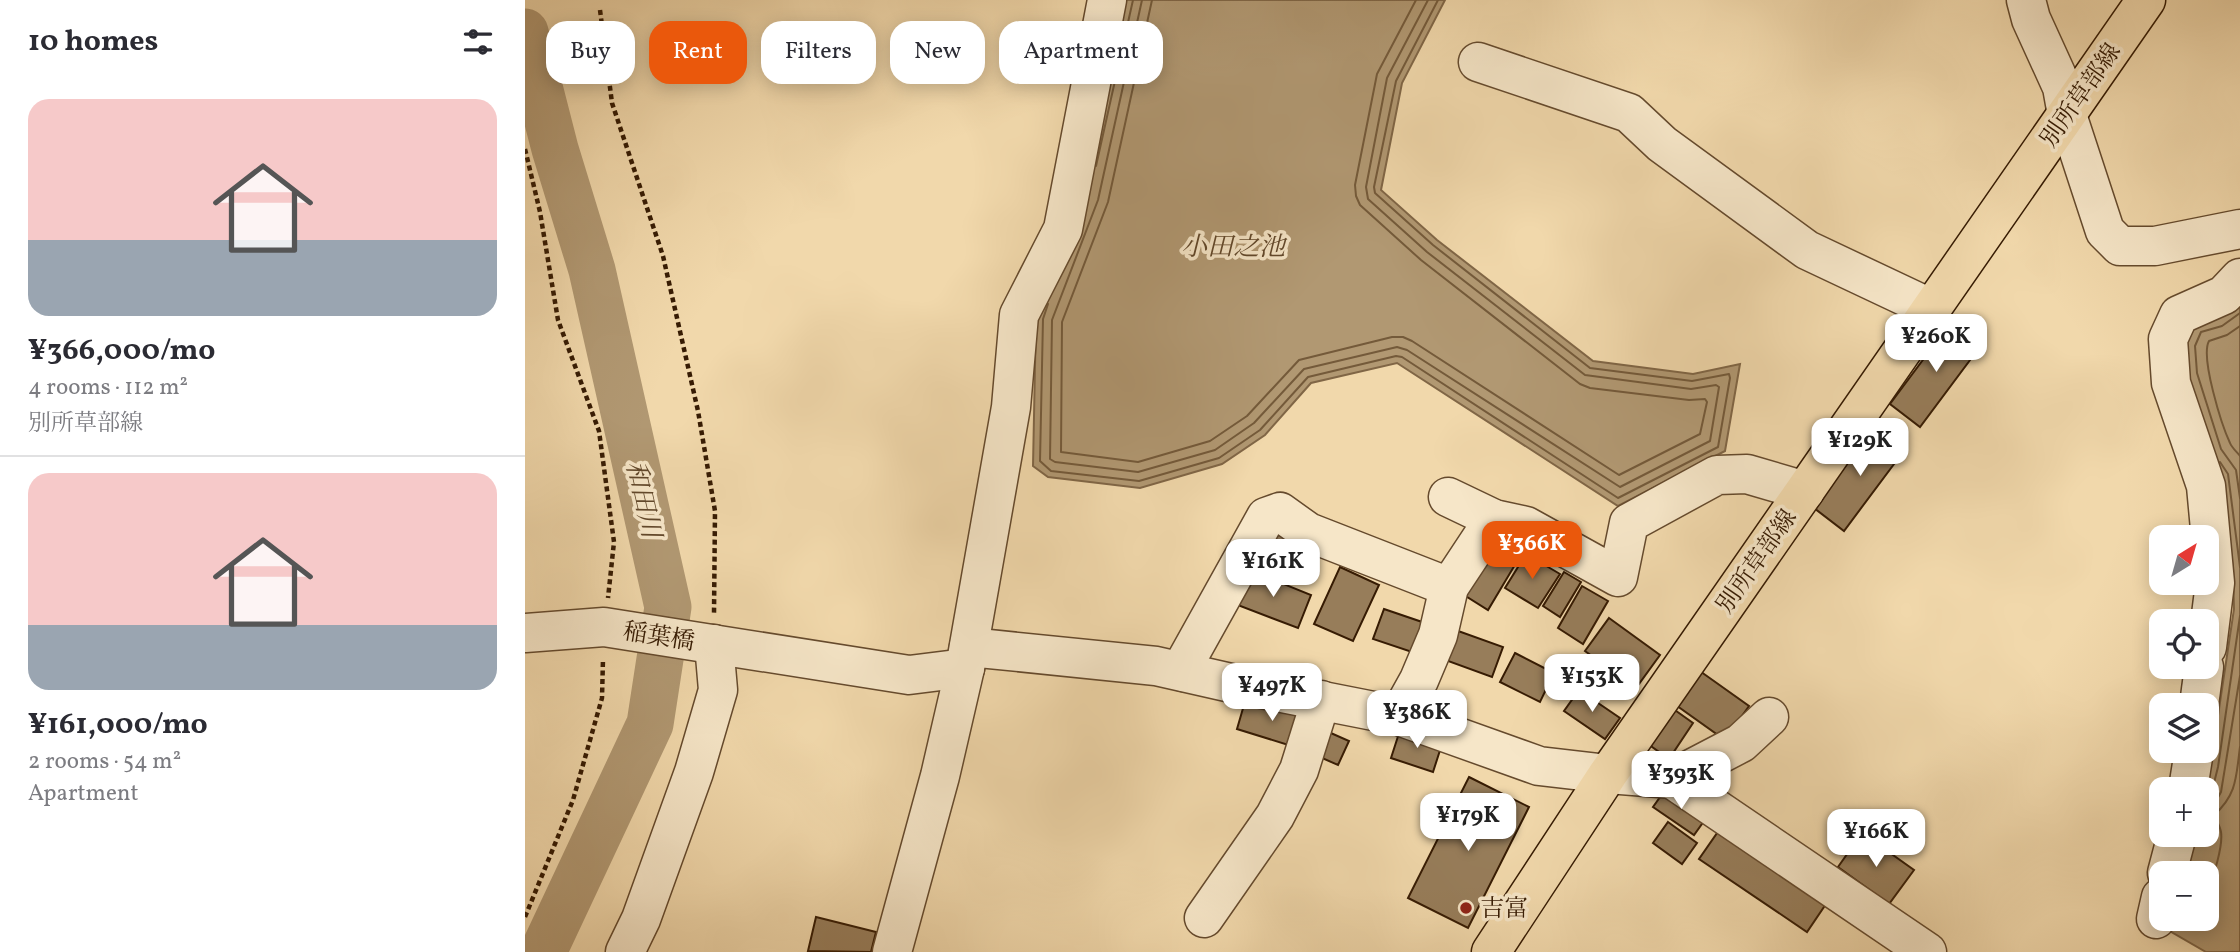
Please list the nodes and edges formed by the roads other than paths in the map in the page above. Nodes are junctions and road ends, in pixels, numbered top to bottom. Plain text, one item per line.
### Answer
1 (1107, 0) edge
2 (2026, 0) edge
3 (2145, 0) edge
4 (1478, 62) dead end
5 (2067, 115) junction
6 (2240, 229) edge
7 (2240, 278) edge
8 (1932, 309) junction
9 (1805, 491) junction
10 (1448, 497) dead end
11 (1494, 519) junction
12 (1449, 587) junction
13 (2212, 609) edge
14 (525, 633) edge
15 (714, 644) junction
16 (967, 658) junction
17 (1184, 672) junction
18 (1321, 700) junction
19 (1399, 716) junction
20 (1769, 717) dead end
21 (1608, 775) junction
22 (1672, 779) junction
23 (1204, 918) dead end
24 (625, 952) edge
25 (892, 952) edge
26 (1491, 952) edge
27 (1927, 952) edge

1 - 16 street
2 - 5 street
3 - 5 main road, 別所草部線
4 - 8 street
5 - 6 street
5 - 8 main road, 別所草部線
7 - 13 street
8 - 9 main road, 別所草部線
9 - 11 street
9 - 21 main road, 別所草部線
10 - 11 street
11 - 12 street
12 - 17 street
12 - 19 street
14 - 15 street, 稲葉橋
15 - 16 street, 稲葉橋
15 - 24 street
16 - 17 street, 稲葉橋
16 - 25 street
17 - 18 street, 稲葉橋
18 - 19 street, 稲葉橋
18 - 23 street
19 - 21 street, 稲葉橋
20 - 22 street
21 - 22 street, 稲葉橋
21 - 26 main road, 別所草部線
22 - 27 street

